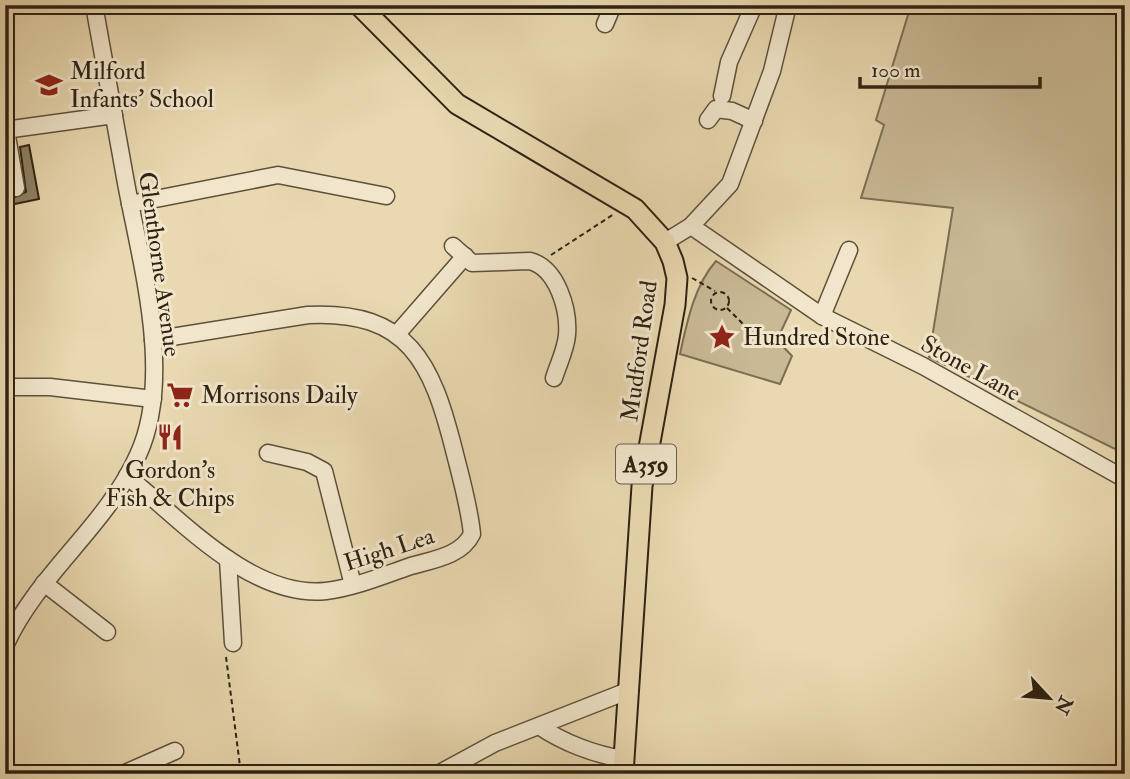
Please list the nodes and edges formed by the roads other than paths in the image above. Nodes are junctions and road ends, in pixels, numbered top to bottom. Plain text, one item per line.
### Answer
1 (94, 5) edge
2 (359, 5) edge
3 (613, 5) edge
4 (754, 5) edge
5 (788, 5) edge
6 (605, 23) dead end
7 (722, 96) dead end
8 (114, 115) junction
9 (709, 120) dead end
10 (754, 121) junction
11 (6, 130) edge
12 (16, 188) dead end
13 (386, 196) dead end
14 (130, 204) junction
15 (691, 226) junction
16 (664, 242) junction
17 (849, 250) dead end
18 (822, 316) junction
19 (397, 334) junction
20 (153, 341) junction
21 (554, 378) dead end
22 (5, 387) edge
23 (153, 399) junction
24 (268, 453) dead end
25 (127, 476) junction
26 (1125, 479) edge
27 (228, 559) junction
28 (44, 583) junction
29 (353, 585) junction
30 (107, 632) dead end
31 (233, 643) road end
32 (5, 646) edge
33 (629, 691) junction
34 (538, 726) junction
35 (175, 751) dead end
36 (623, 766) edge
37 (123, 774) edge
38 (438, 774) edge

1 - 8 street, Glenthorne Avenue
2 - 16 main road, Mudford Road / A359
3 - 6 street
4 - 7 street
5 - 10 street
8 - 11 street
8 - 14 street, Glenthorne Avenue
9 - 10 street
10 - 15 street
11 - 12 street
13 - 14 street
14 - 20 street, Glenthorne Avenue
15 - 16 street
15 - 18 street, Stone Lane
16 - 33 main road, Mudford Road / A359
17 - 18 street
18 - 26 street, Stone Lane
19 - 20 street, High Lea
19 - 21 street
19 - 29 street, High Lea
20 - 23 street, Glenthorne Avenue
22 - 23 street
23 - 25 street, Glenthorne Avenue
24 - 29 street
25 - 27 street, High Lea
25 - 28 street, Glenthorne Avenue
27 - 29 street, High Lea
27 - 31 street
28 - 30 street
28 - 32 street, Glenthorne Avenue
33 - 34 street
33 - 36 main road, Mudford Road / A359
34 - 36 street
34 - 38 street
35 - 37 street

